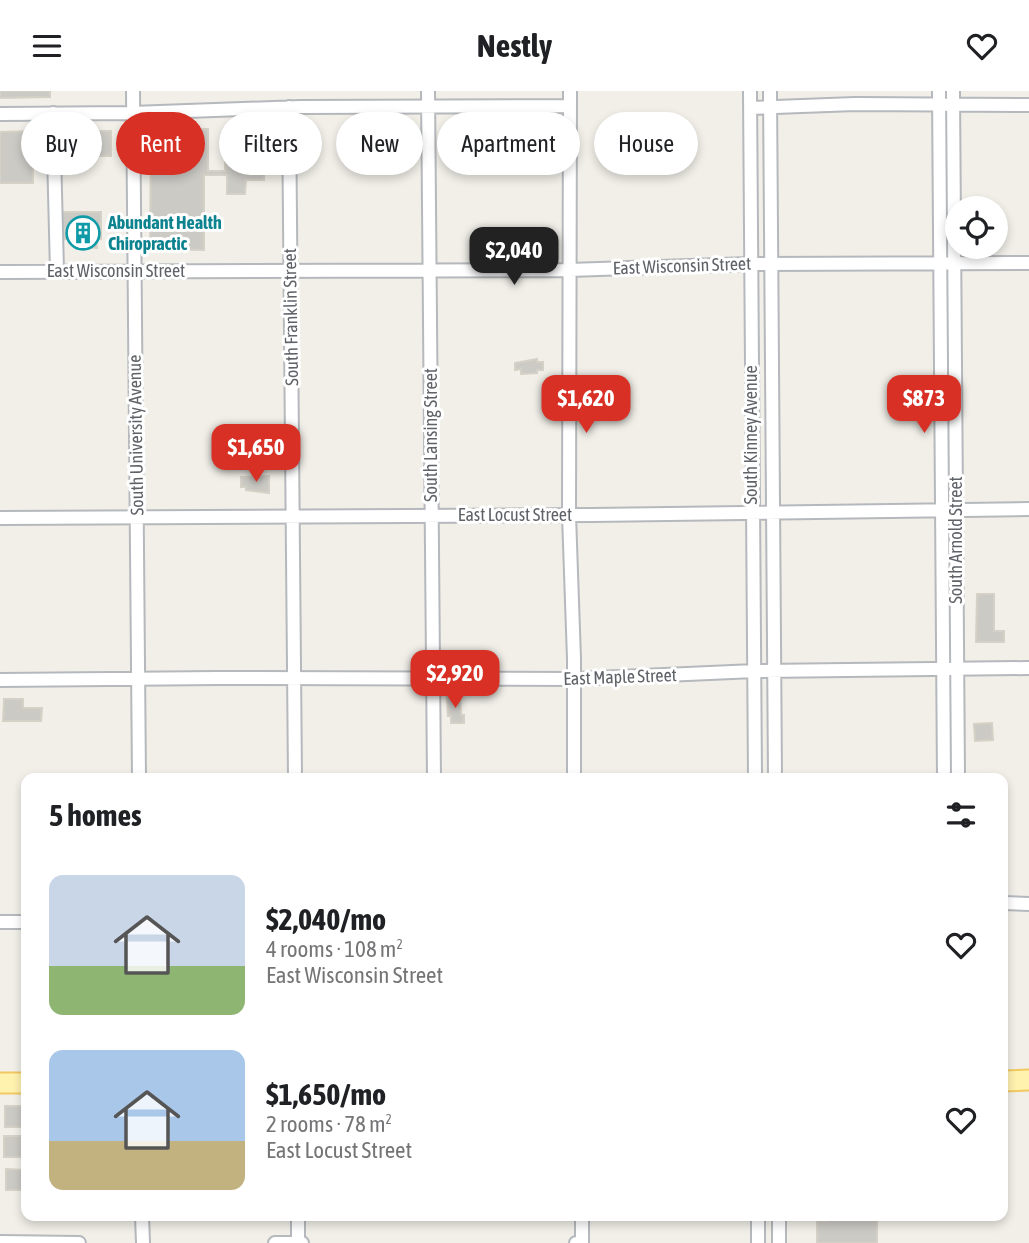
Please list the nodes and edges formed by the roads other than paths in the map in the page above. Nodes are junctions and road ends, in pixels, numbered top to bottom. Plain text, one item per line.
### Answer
1 (132, 91) edge
2 (428, 91) edge
3 (570, 91) edge
4 (750, 91) edge
5 (770, 91) edge
6 (939, 97) edge
7 (953, 97) edge
8 (1029, 105) edge
9 (570, 106) junction
10 (289, 107) junction
11 (428, 107) junction
12 (751, 108) junction
13 (770, 108) junction
14 (132, 112) edge
15 (158, 112) edge
16 (0, 114) edge
17 (21, 114) edge
18 (55, 175) edge
19 (133, 175) edge
20 (954, 262) junction
21 (940, 263) junction
22 (1029, 263) edge
23 (750, 264) junction
24 (772, 264) junction
25 (135, 270) junction
26 (569, 270) junction
27 (57, 271) junction
28 (290, 271) junction
29 (430, 271) junction
30 (0, 272) edge
31 (942, 509) junction
32 (956, 509) junction
33 (1029, 509) edge
34 (773, 512) junction
35 (752, 513) junction
36 (431, 514) junction
37 (569, 515) junction
38 (0, 517) edge
39 (137, 517) junction
40 (294, 517) junction
41 (943, 668) junction
42 (957, 668) junction
43 (1029, 668) edge
44 (755, 671) junction
45 (775, 671) junction
46 (138, 678) junction
47 (433, 678) junction
48 (294, 679) junction
49 (574, 679) junction
50 (0, 680) edge
51 (139, 773) edge
52 (295, 773) edge
53 (433, 773) edge
54 (574, 773) edge
55 (755, 773) edge
56 (775, 773) edge
57 (944, 773) edge
58 (958, 773) edge
59 (1008, 904) edge
60 (1029, 904) edge
61 (0, 922) edge
62 (21, 922) edge
63 (1029, 1080) edge
64 (1008, 1081) edge
65 (0, 1083) edge
66 (21, 1083) edge
67 (142, 1221) edge
68 (298, 1221) edge
69 (582, 1221) edge
70 (758, 1221) edge
71 (779, 1221) edge
72 (0, 1242) edge
73 (79, 1243) edge
74 (143, 1243) edge
75 (275, 1243) edge
76 (300, 1243) edge
77 (576, 1243) edge
78 (582, 1243) edge
79 (758, 1243) edge
80 (779, 1243) edge

1 - 14 street, South University Avenue
2 - 11 street, South Lansing Street
3 - 9 street
4 - 12 street, South Kinney Avenue
5 - 13 street, South Kinney Avenue
6 - 7 street
6 - 13 street
6 - 21 street, South Arnold Street
7 - 8 street
7 - 20 street, South Arnold Street
9 - 11 street
9 - 26 street
10 - 11 street
10 - 15 street
10 - 28 street, South Franklin Street
11 - 29 street, South Lansing Street
12 - 13 street
12 - 23 street, South Kinney Avenue
13 - 24 street, South Kinney Avenue
16 - 17 street
18 - 27 street
19 - 25 street, South University Avenue
20 - 21 street, East Wisconsin Street
20 - 22 street, East Wisconsin Street
20 - 32 street, South Arnold Street
21 - 24 street, East Wisconsin Street
21 - 31 street, South Arnold Street
23 - 24 street, East Wisconsin Street
23 - 26 street, East Wisconsin Street
23 - 35 street, South Kinney Avenue
24 - 34 street, South Kinney Avenue
25 - 27 street, East Wisconsin Street
25 - 28 street, East Wisconsin Street
25 - 39 street, South University Avenue
26 - 29 street, East Wisconsin Street
26 - 37 street
27 - 30 street, East Wisconsin Street
28 - 29 street, East Wisconsin Street
28 - 40 street, South Franklin Street
29 - 36 street, South Lansing Street
31 - 32 street, East Locust Street
31 - 34 street, East Locust Street
31 - 41 street, South Arnold Street
32 - 33 street, East Locust Street
32 - 42 street, South Arnold Street
34 - 35 street, East Locust Street
34 - 45 street, South Kinney Avenue
35 - 37 street, East Locust Street
35 - 44 street, South Kinney Avenue
36 - 37 street, East Locust Street
36 - 40 street, East Locust Street
36 - 47 street, South Lansing Street
37 - 49 street
38 - 39 street, East Locust Street
39 - 40 street, East Locust Street
39 - 46 street, South University Avenue
40 - 48 street, South Franklin Street
41 - 42 street, East Maple Street
41 - 45 street, East Maple Street
41 - 57 street, South Arnold Street
42 - 43 street, East Maple Street
42 - 58 street, South Arnold Street
44 - 45 street, East Maple Street
44 - 49 street, East Maple Street
44 - 55 street, South Kinney Avenue
45 - 56 street, South Kinney Avenue
46 - 48 street, East Maple Street
46 - 50 street, East Maple Street
46 - 51 street, South University Avenue
47 - 48 street, East Maple Street
47 - 49 street, East Maple Street
47 - 53 street, South Lansing Street
48 - 52 street, South Franklin Street
49 - 54 street
59 - 60 street
61 - 62 street
63 - 64 main road
65 - 66 main road
67 - 74 street
68 - 76 street
69 - 78 street
70 - 79 street
71 - 80 street
72 - 73 street
75 - 76 street
77 - 78 street

